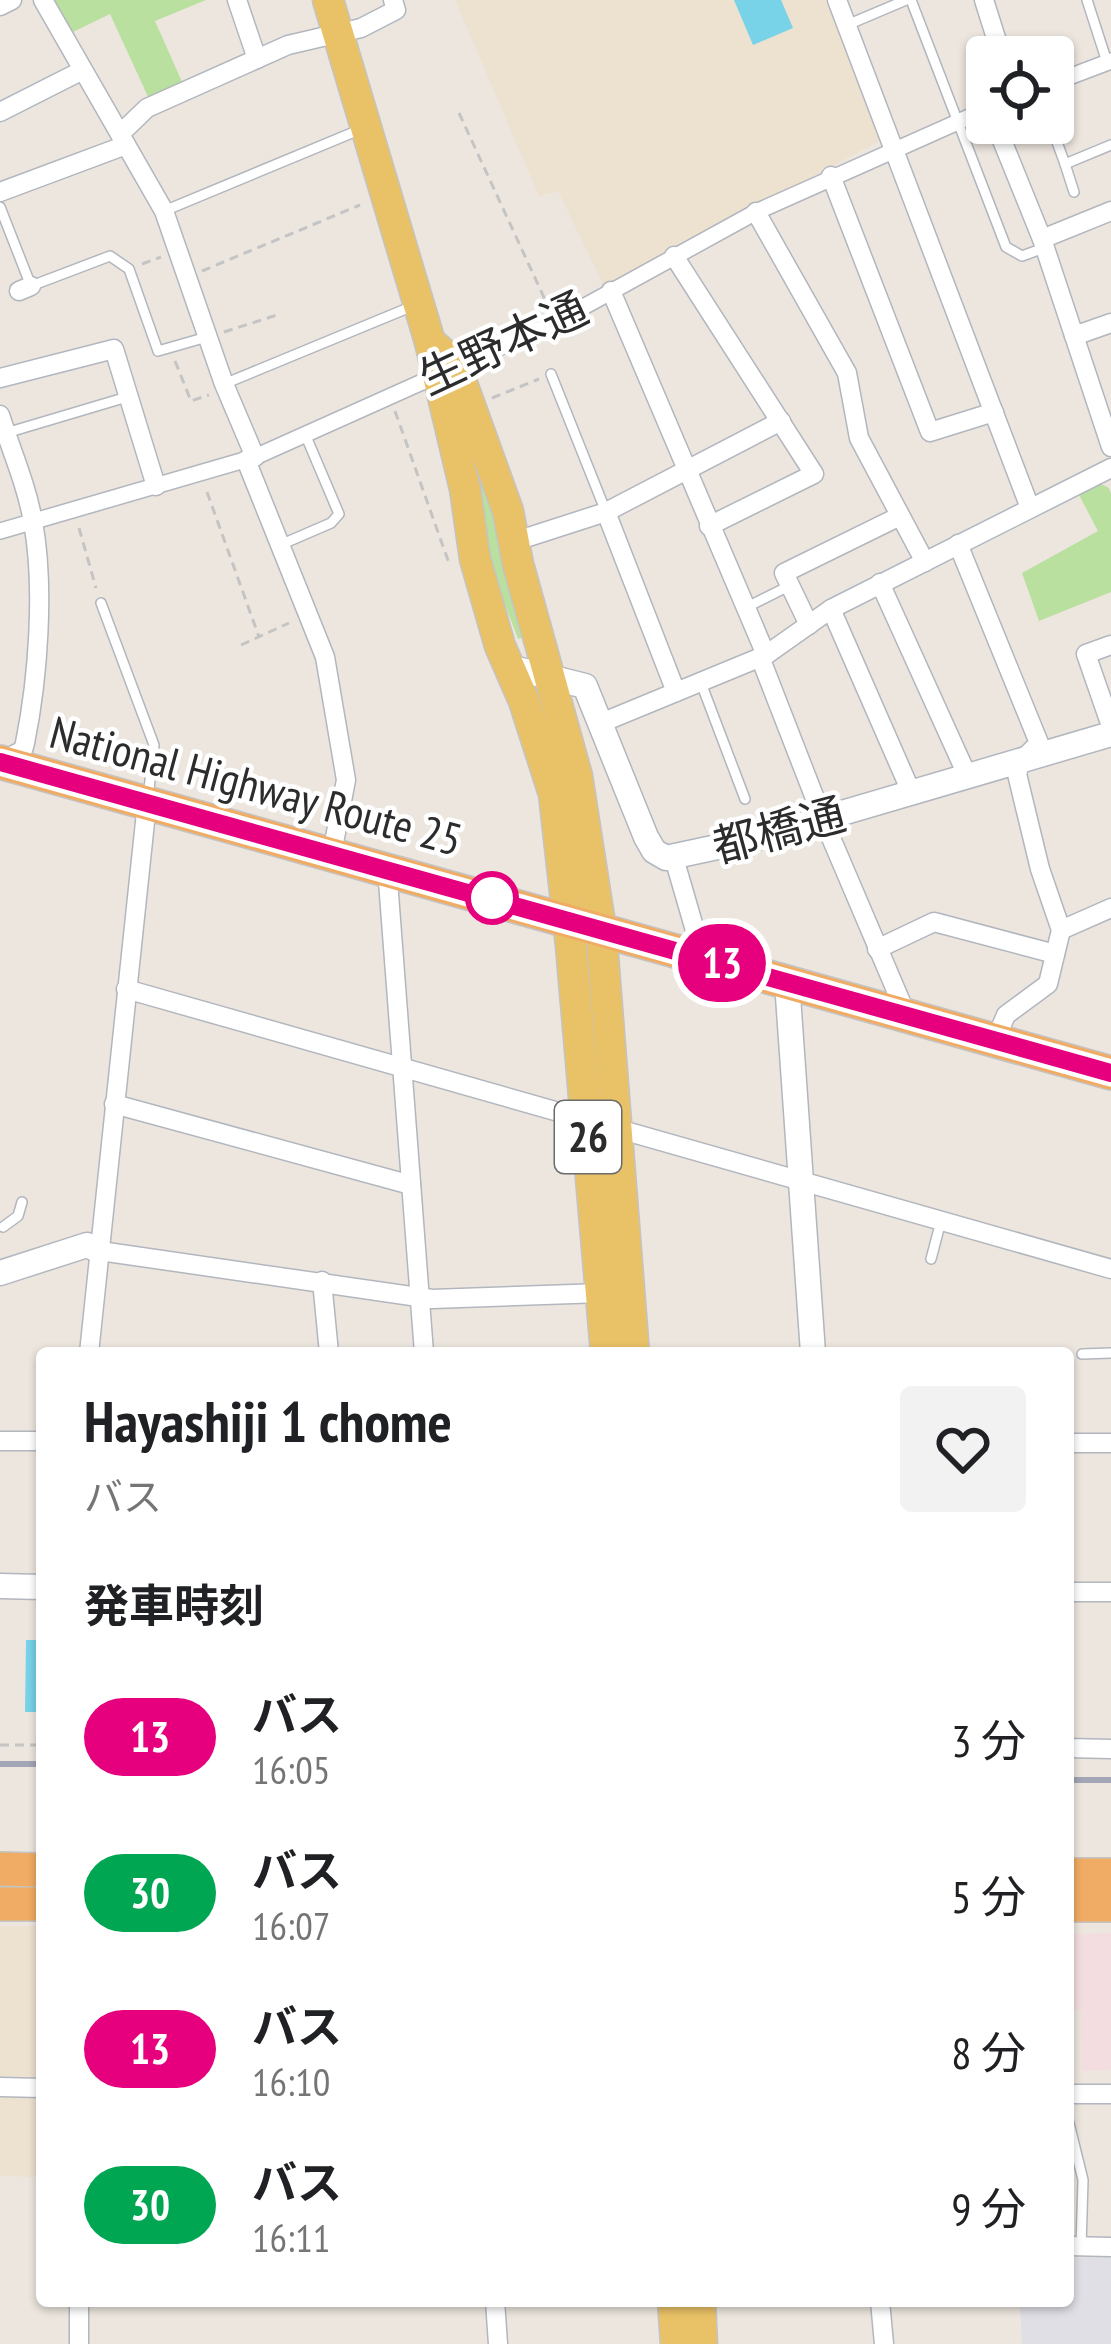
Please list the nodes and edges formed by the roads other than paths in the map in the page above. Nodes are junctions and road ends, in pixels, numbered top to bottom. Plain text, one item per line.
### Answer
1 (12, 0) edge
2 (43, 0) edge
3 (237, 0) edge
4 (328, 0) edge
5 (393, 0) edge
6 (837, 0) edge
7 (908, 0) edge
8 (985, 0) edge
9 (1087, 0) edge
10 (0, 6) edge
11 (847, 25) junction
12 (337, 31) junction
13 (996, 36) edge
14 (257, 59) junction
15 (1109, 62) edge
16 (81, 70) junction
17 (1074, 75) edge
18 (0, 112) edge
19 (966, 118) edge
20 (959, 121) junction
21 (367, 127) junction
22 (123, 140) junction
23 (1004, 144) edge
24 (1058, 144) edge
25 (1111, 146) edge
26 (895, 147) junction
27 (1065, 164) junction
28 (831, 176) junction
29 (1074, 191) dead end
30 (0, 192) edge
31 (0, 207) edge
32 (164, 211) junction
33 (1111, 211) edge
34 (756, 212) junction
35 (1044, 244) junction
36 (674, 256) junction
37 (611, 291) junction
38 (419, 304) junction
39 (1111, 323) edge
40 (1074, 336) junction
41 (208, 337) junction
42 (445, 369) junction
43 (551, 374) road end
44 (0, 378) edge
45 (225, 386) junction
46 (128, 397) junction
47 (994, 412) junction
48 (782, 421) junction
49 (3, 424) edge
50 (305, 434) junction
51 (1111, 448) edge
52 (250, 458) junction
53 (1111, 469) edge
54 (687, 473) junction
55 (156, 486) junction
56 (1030, 508) junction
57 (606, 512) junction
58 (901, 517) junction
59 (33, 520) junction
60 (710, 526) junction
61 (0, 531) edge
62 (513, 542) junction
63 (958, 544) junction
64 (280, 545) junction
65 (925, 562) junction
66 (880, 583) junction
67 (790, 585) junction
68 (101, 603) road end
69 (745, 608) junction
70 (831, 609) junction
71 (808, 625) junction
72 (1111, 646) edge
73 (763, 656) junction
74 (509, 667) junction
75 (551, 676) junction
76 (701, 683) junction
77 (676, 692) junction
78 (601, 723) junction
79 (1111, 730) edge
80 (1021, 761) junction
81 (0, 762) edge
82 (967, 775) junction
83 (912, 794) junction
84 (745, 799) dead end
85 (147, 803) junction
86 (823, 819) junction
87 (332, 853) junction
88 (674, 858) junction
89 (387, 868) junction
90 (1111, 908) edge
91 (568, 920) junction
92 (602, 930) junction
93 (1061, 930) junction
94 (878, 950) junction
95 (1055, 954) junction
96 (703, 958) junction
97 (787, 982) junction
98 (126, 989) junction
99 (907, 1016) junction
100 (995, 1041) junction
101 (404, 1068) junction
102 (1111, 1073) edge
103 (114, 1104) junction
104 (601, 1122) junction
105 (800, 1182) junction
106 (411, 1185) junction
107 (22, 1202) dead end
108 (941, 1221) junction
109 (3, 1227) edge
110 (100, 1250) junction
111 (931, 1258) dead end
112 (1111, 1269) edge
113 (0, 1273) edge
114 (322, 1281) junction
115 (602, 1293) junction
116 (419, 1295) junction
117 (90, 1347) edge
118 (328, 1347) edge
119 (423, 1347) edge
120 (606, 1347) edge
121 (633, 1347) edge
122 (813, 1347) edge
123 (1111, 1353) edge
124 (1082, 1354) dead end
125 (0, 1441) edge
126 (36, 1442) edge
127 (1074, 1443) edge
128 (1111, 1444) edge
129 (0, 1586) edge
130 (36, 1587) edge
131 (1074, 1592) edge
132 (1111, 1592) edge
133 (1074, 1748) edge
134 (1111, 1749) edge
135 (0, 1870) edge
136 (36, 1870) edge
137 (1074, 1875) edge
138 (1111, 1875) edge
139 (0, 1904) edge
140 (36, 1904) edge
141 (1074, 1905) edge
142 (1111, 1905) edge
143 (0, 2087) edge
144 (36, 2088) edge
145 (1074, 2094) edge
146 (1111, 2094) edge
147 (1074, 2143) edge
148 (1075, 2246) edge
149 (1111, 2246) edge
150 (79, 2307) edge
151 (495, 2307) edge
152 (673, 2307) edge
153 (700, 2307) edge
154 (881, 2307) edge
155 (79, 2344) edge
156 (498, 2344) edge
157 (676, 2344) edge
158 (703, 2344) edge
159 (884, 2344) edge

1 - 10 street
2 - 16 street
3 - 14 street
4 - 12 main road
5 - 12 street
6 - 11 street
7 - 11 lane
7 - 20 lane
8 - 13 street
9 - 15 lane
11 - 26 street
12 - 14 street
12 - 21 main road
14 - 22 street
15 - 17 street
16 - 18 street
16 - 22 street
19 - 20 street, 生野本通
20 - 26 street, 生野本通
20 - 35 lane
21 - 32 lane
21 - 38 main road
22 - 30 street
22 - 32 street
23 - 35 street
24 - 27 lane
25 - 27 lane
26 - 28 street, 生野本通
26 - 47 street
27 - 29 lane
28 - 34 street, 生野本通
28 - 47 street
31 - 41 lane
32 - 41 street
33 - 35 street
34 - 36 street, 生野本通
34 - 58 street
35 - 40 street
36 - 37 street, 生野本通
36 - 48 street
37 - 42 street, 生野本通
37 - 54 street
38 - 42 main road
38 - 45 lane
39 - 40 street
40 - 51 street
41 - 45 street
42 - 50 street, 生野本通
42 - 62 main road
42 - 74 main road
43 - 57 lane
44 - 46 street
45 - 52 street
46 - 49 lane
46 - 55 street
47 - 56 street
48 - 54 street
48 - 60 street
49 - 59 street
50 - 52 street, 生野本通
50 - 64 lane
52 - 55 street, 生野本通
52 - 64 street
53 - 56 street
54 - 57 street
54 - 60 street
55 - 59 street, 生野本通
56 - 63 street
57 - 62 street
57 - 77 street
58 - 65 street
58 - 67 street
59 - 61 street, 生野本通
59 - 81 street
60 - 69 street
62 - 75 main road
63 - 65 street
63 - 80 street
64 - 87 street
65 - 66 street
66 - 70 street
66 - 82 street
67 - 69 lane
67 - 71 street
68 - 85 lane
69 - 73 street
70 - 71 street
70 - 83 street
71 - 73 street
72 - 79 street
73 - 76 street
73 - 86 street
74 - 75 street
74 - 91 main road
75 - 78 street, 都橋通
75 - 92 main road
76 - 77 street
76 - 84 lane
77 - 78 street
78 - 88 street, 都橋通
79 - 80 street, 都橋通
80 - 82 street, 都橋通
80 - 93 street
81 - 85 highway, National Highway Route 25
82 - 83 street, 都橋通
83 - 86 street, 都橋通
85 - 87 highway, National Highway Route 25
85 - 98 street
86 - 88 street, 都橋通
86 - 94 street
87 - 89 highway, National Highway Route 25
88 - 96 street
89 - 91 highway, National Highway Route 25
89 - 101 street
90 - 93 street
91 - 92 highway, National Highway Route 25
91 - 104 main road, 26
92 - 96 highway, National Highway Route 25
92 - 104 main road, 26
93 - 95 street
94 - 95 street
94 - 99 street
95 - 100 street
96 - 97 highway, National Highway Route 25
97 - 99 highway, National Highway Route 25
97 - 105 street
98 - 101 street
98 - 103 street
99 - 100 highway, National Highway Route 25
100 - 102 highway, National Highway Route 25
101 - 104 street
101 - 106 street
103 - 106 street
103 - 110 street
104 - 105 street
104 - 115 main road, 26
104 - 121 main road, 26
105 - 108 street
105 - 122 street
106 - 116 street
107 - 109 lane
108 - 111 lane
108 - 112 street
110 - 113 street
110 - 114 street
110 - 117 street
114 - 116 street
114 - 118 street
115 - 116 street
115 - 120 main road, 26
116 - 119 street
123 - 124 lane
125 - 126 street
127 - 128 street
129 - 130 street
131 - 132 street
133 - 134 street
135 - 136 highway
137 - 138 highway
139 - 140 highway
141 - 142 highway
143 - 144 street
145 - 146 street
147 - 148 lane
148 - 149 street
150 - 155 street
151 - 156 street
152 - 157 main road
153 - 158 main road
154 - 159 street

